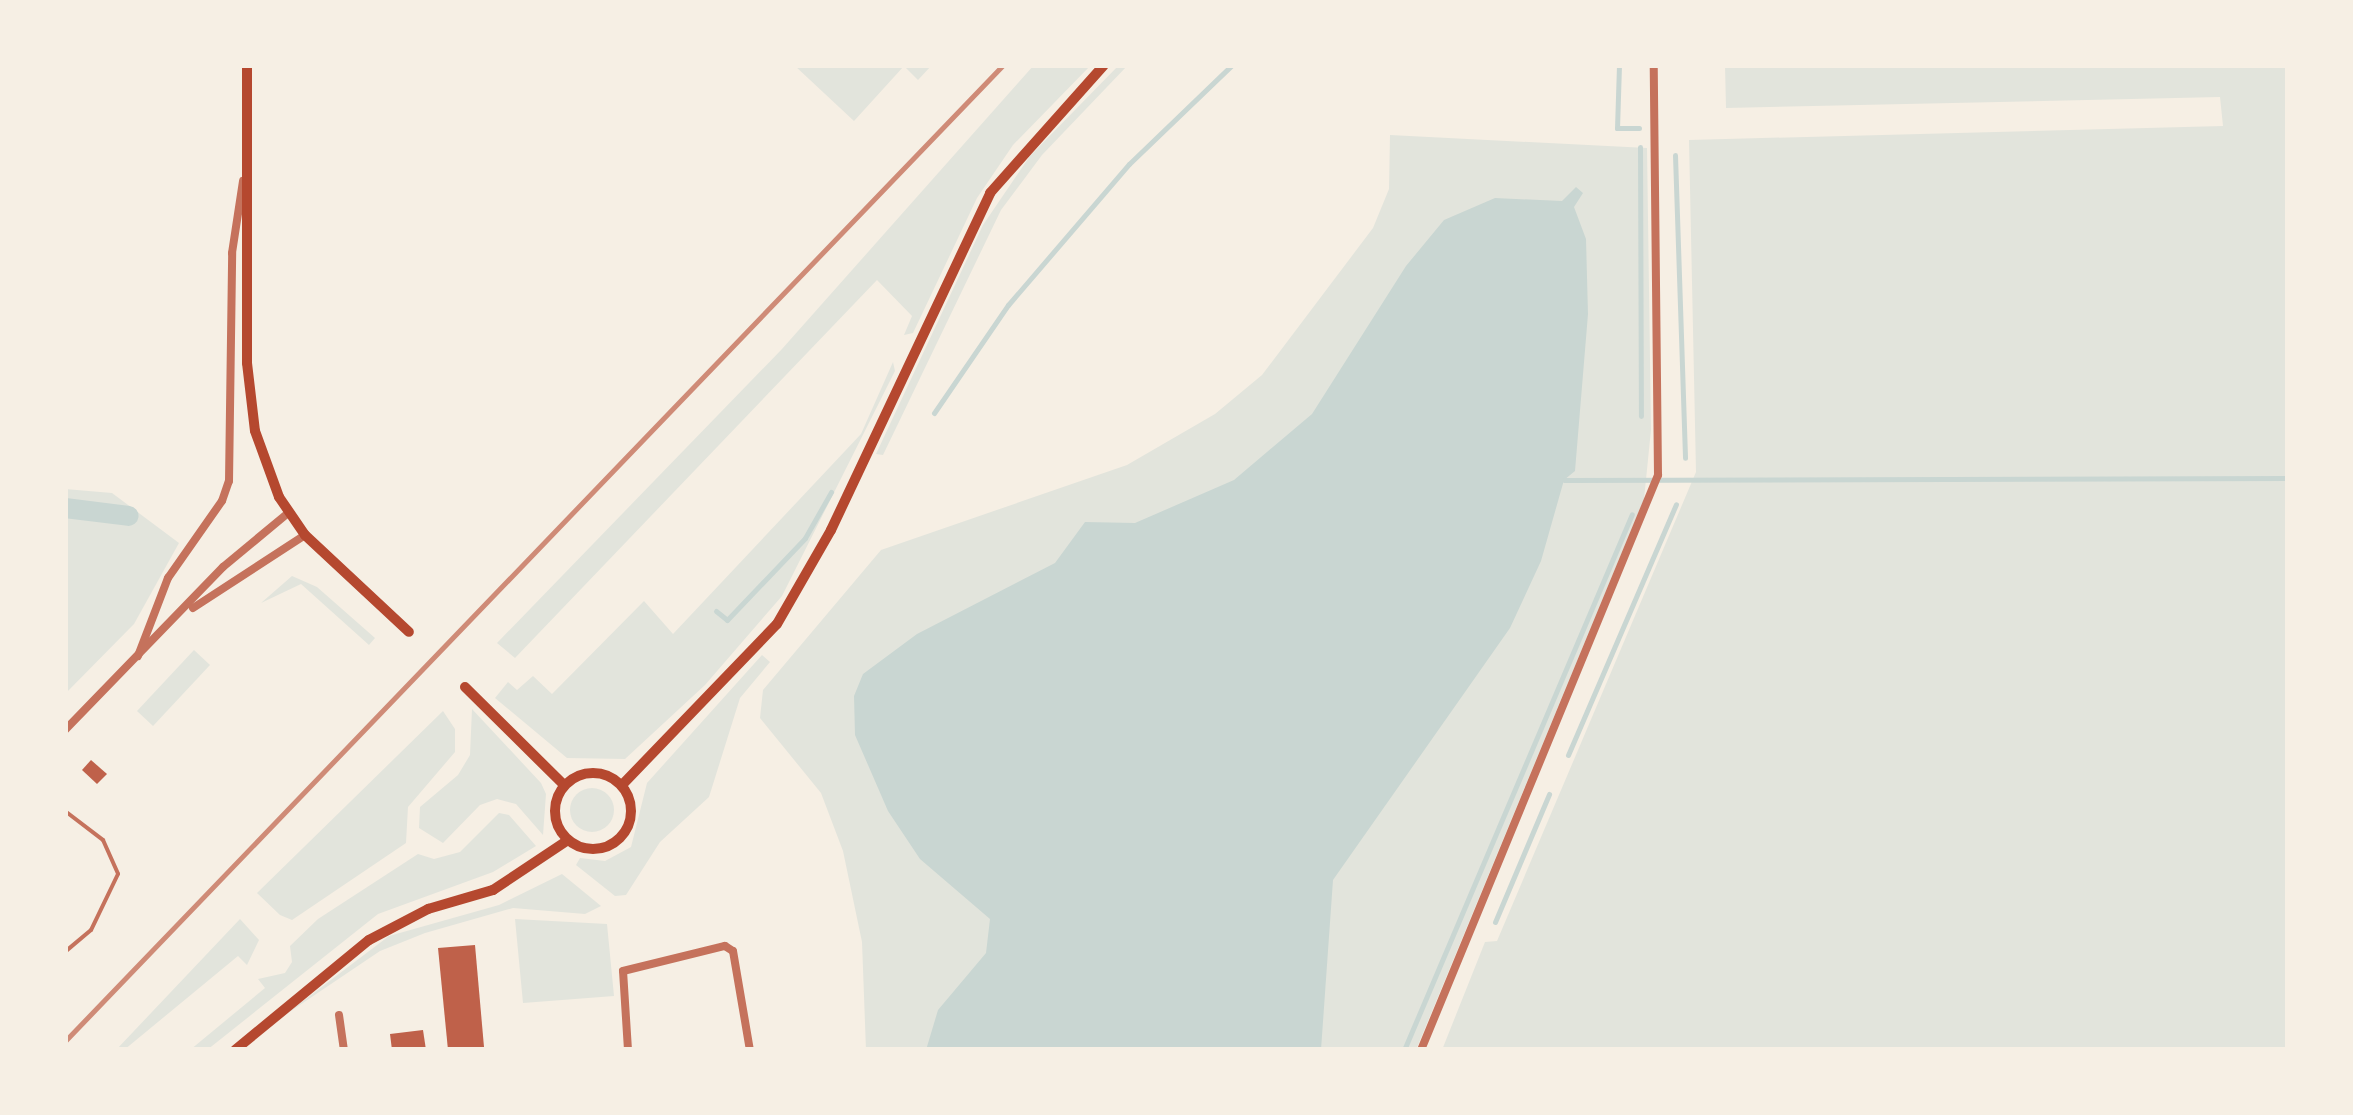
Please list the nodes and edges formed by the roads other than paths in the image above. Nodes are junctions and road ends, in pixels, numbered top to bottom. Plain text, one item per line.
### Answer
1 (246, 65) edge
2 (1104, 65) edge
3 (1654, 65) edge
4 (246, 167) junction
5 (288, 514) junction
6 (305, 535) junction
7 (184, 613) junction
8 (409, 632) dead end
9 (138, 656) junction
10 (465, 687) dead end
11 (65, 730) edge
12 (564, 785) junction
13 (622, 785) junction
14 (66, 815) edge
15 (568, 840) junction
16 (65, 952) edge
17 (339, 1014) dead end
18 (235, 1050) edge
19 (344, 1050) edge
20 (628, 1050) edge
21 (750, 1050) edge
22 (1420, 1050) edge

1 - 4 main road
2 - 13 main road
3 - 22 street
4 - 5 main road
4 - 9 street
5 - 6 main road
5 - 7 street
6 - 7 street
6 - 8 main road
7 - 9 street
9 - 11 street
10 - 12 main road
12 - 13 main road
12 - 15 main road
13 - 15 main road
14 - 16 lane
15 - 18 main road
17 - 19 street
20 - 21 street

